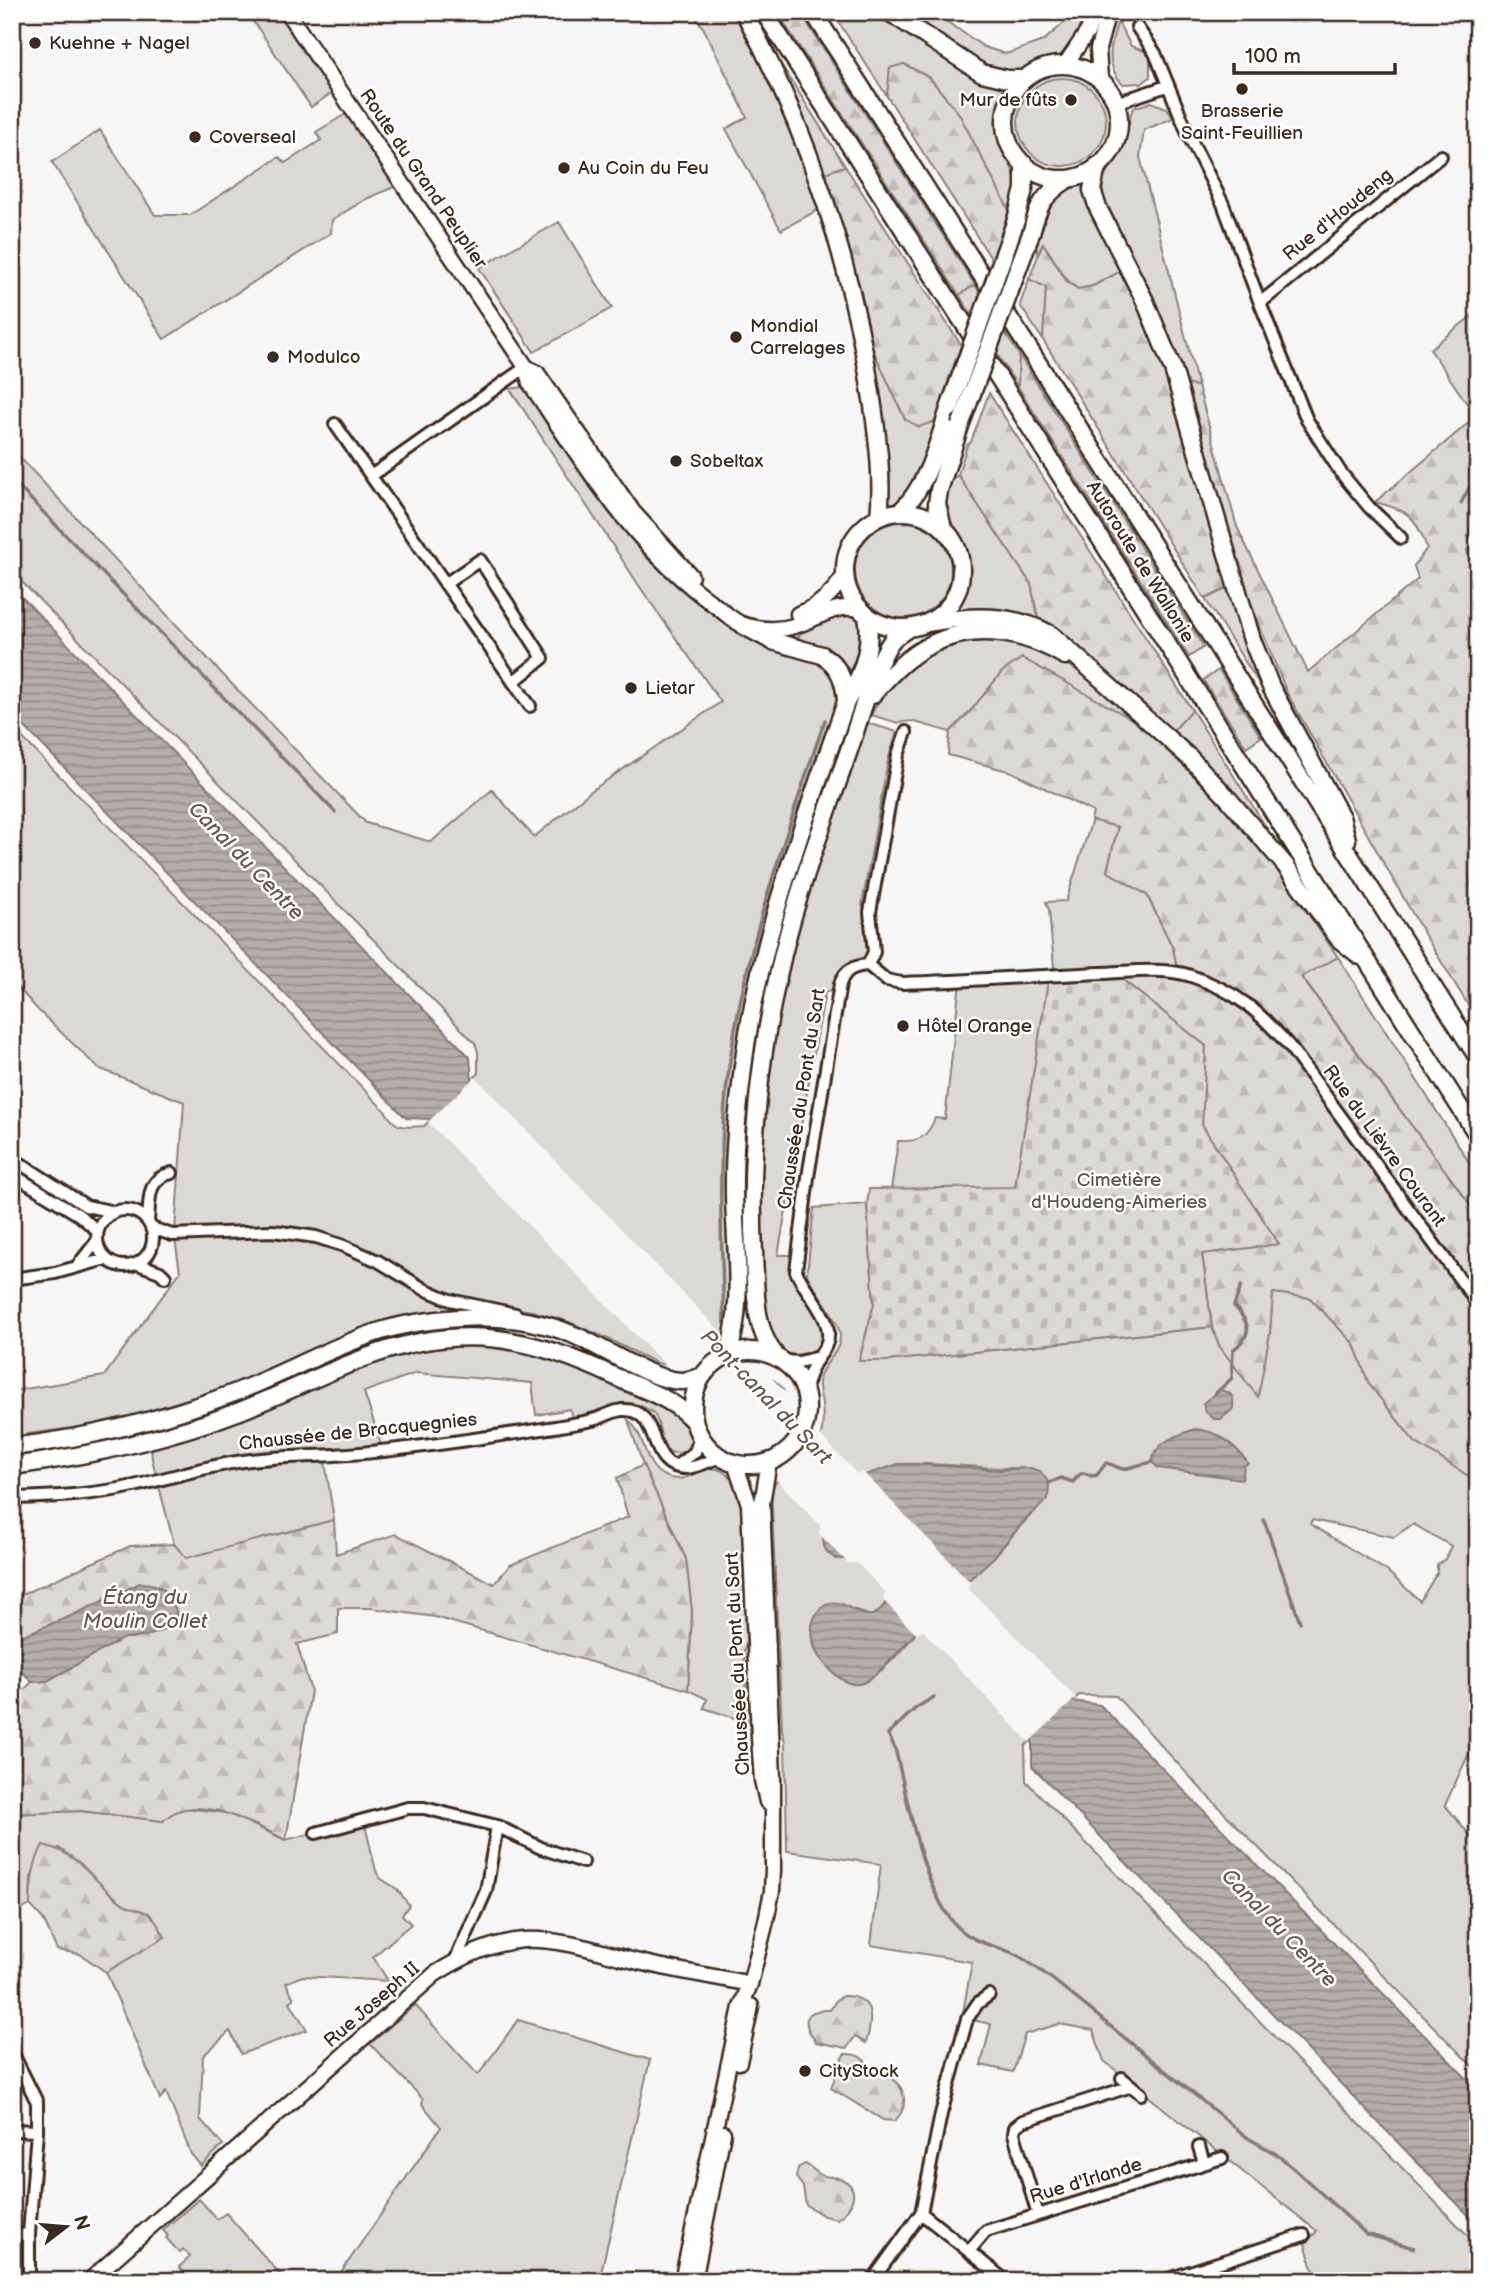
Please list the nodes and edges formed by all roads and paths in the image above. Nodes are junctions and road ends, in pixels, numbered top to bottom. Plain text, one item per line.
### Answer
1 (287, 12) edge
2 (744, 12) edge
3 (764, 12) edge
4 (813, 12) edge
5 (889, 12) edge
6 (1094, 12) edge
7 (1108, 12) edge
8 (1137, 27) dead end
9 (1066, 65) junction
10 (1024, 79) junction
11 (1100, 79) junction
12 (1167, 86) junction
13 (1116, 103) junction
14 (1441, 156) dead end
15 (1024, 164) junction
16 (1097, 166) junction
17 (1068, 178) junction
18 (1260, 303) junction
19 (526, 368) junction
20 (335, 424) dead end
21 (371, 476) junction
22 (900, 512) junction
23 (879, 517) junction
24 (943, 528) junction
25 (1401, 538) dead end
26 (845, 575) junction
27 (445, 584) junction
28 (863, 613) junction
29 (928, 623) junction
30 (744, 626) junction
31 (907, 629) junction
32 (1094, 672) junction
33 (513, 681) junction
34 (846, 702) junction
35 (866, 702) junction
36 (530, 706) dead end
37 (906, 732) dead end
38 (1352, 858) junction
39 (1370, 964) junction
40 (868, 965) junction
41 (1478, 1058) edge
42 (1478, 1136) edge
43 (12, 1158) edge
44 (172, 1173) dead end
45 (12, 1174) edge
46 (149, 1194) junction
47 (119, 1211) junction
48 (150, 1225) junction
49 (97, 1236) junction
50 (150, 1252) junction
51 (106, 1259) junction
52 (138, 1264) junction
53 (78, 1265) junction
54 (12, 1279) edge
55 (1478, 1304) edge
56 (558, 1329) junction
57 (728, 1355) junction
58 (818, 1357) junction
59 (779, 1358) junction
60 (701, 1377) junction
61 (805, 1390) junction
62 (697, 1430) junction
63 (12, 1447) edge
64 (728, 1460) junction
65 (769, 1462) junction
66 (12, 1466) edge
67 (676, 1466) junction
68 (12, 1498) edge
69 (772, 1824) junction
70 (497, 1826) junction
71 (316, 1833) dead end
72 (583, 1862) dead end
73 (455, 1961) junction
74 (750, 1984) junction
75 (989, 1995) dead end
76 (12, 2052) edge
77 (1122, 2078) dead end
78 (12, 2130) edge
79 (37, 2132) junction
80 (1199, 2147) dead end
81 (1222, 2158) dead end
82 (1204, 2163) junction
83 (921, 2213) junction
84 (1038, 2215) junction
85 (29, 2234) junction
86 (12, 2235) edge
87 (1304, 2235) dead end
88 (969, 2251) junction
89 (29, 2281) edge
90 (89, 2281) edge
91 (682, 2281) edge
92 (694, 2281) edge
93 (872, 2281) edge
94 (1006, 2281) edge
95 (1162, 2281) edge

1 - 19 main road, Route du Grand Peuplier
2 - 23 highway
3 - 39 highway, Autoroute de Wallonie
4 - 38 highway, Autoroute de Wallonie
5 - 10 highway
6 - 9 main road
7 - 11 main road
8 - 12 street
9 - 10 highway
9 - 11 highway
10 - 15 highway
11 - 13 highway
12 - 13 street
12 - 18 street
13 - 16 highway
14 - 18 street, Rue d'Houdeng
15 - 17 highway
15 - 22 highway, bridge
16 - 17 highway
16 - 38 highway
17 - 24 highway, bridge
18 - 25 street
19 - 21 street
19 - 26 main road
19 - 30 main road, Route du Grand Peuplier
20 - 21 street
21 - 27 street
22 - 23 highway
22 - 24 highway
23 - 26 highway
24 - 29 highway
26 - 28 highway
27 - 33 street
27 - 33 street
28 - 30 main road
28 - 31 highway
28 - 34 highway
29 - 31 highway
29 - 32 highway
30 - 34 highway
31 - 35 highway
32 - 35 highway
32 - 39 highway
33 - 36 street
34 - 57 highway
35 - 59 highway
37 - 40 street
38 - 41 highway, Autoroute de Wallonie
39 - 42 highway, Autoroute de Wallonie
40 - 55 street, Rue du Lièvre Courant
40 - 58 street, Chaussée du Pont du Sart
43 - 47 street
44 - 46 street
45 - 49 street
46 - 47 street
46 - 48 street
47 - 48 street
47 - 49 street
48 - 50 street
48 - 56 street
49 - 51 street
49 - 53 street
50 - 52 street
50 - 52 street
51 - 52 street
51 - 53 street
53 - 54 street
56 - 60 highway
56 - 63 highway
57 - 59 highway
57 - 60 highway
58 - 59 street
58 - 61 street, Chaussée du Pont du Sart
59 - 61 highway
60 - 62 highway
61 - 65 highway
62 - 64 highway
62 - 66 highway
62 - 67 street
64 - 65 highway
64 - 67 street
64 - 69 main road, Chaussée du Pont du Sart
65 - 69 main road, Chaussée du Pont du Sart
67 - 68 street, Chaussée de Bracquegnies
69 - 74 main road, Chaussée du Pont du Sart
70 - 71 street
70 - 72 street
70 - 73 street
73 - 74 main road, Rue Joseph II
73 - 90 main road, Rue Joseph II
74 - 91 main road, Chaussée du Pont du Sart
74 - 92 main road, Chaussée du Pont du Sart
75 - 83 street
76 - 79 street
77 - 84 street
78 - 79 street
79 - 85 street
80 - 82 street
81 - 82 street, Rue d'Irlande
82 - 84 street, Rue d'Irlande
83 - 88 street
83 - 93 street
84 - 88 street, Rue d'Irlande
85 - 86 street
85 - 89 street
87 - 95 street
88 - 94 street

